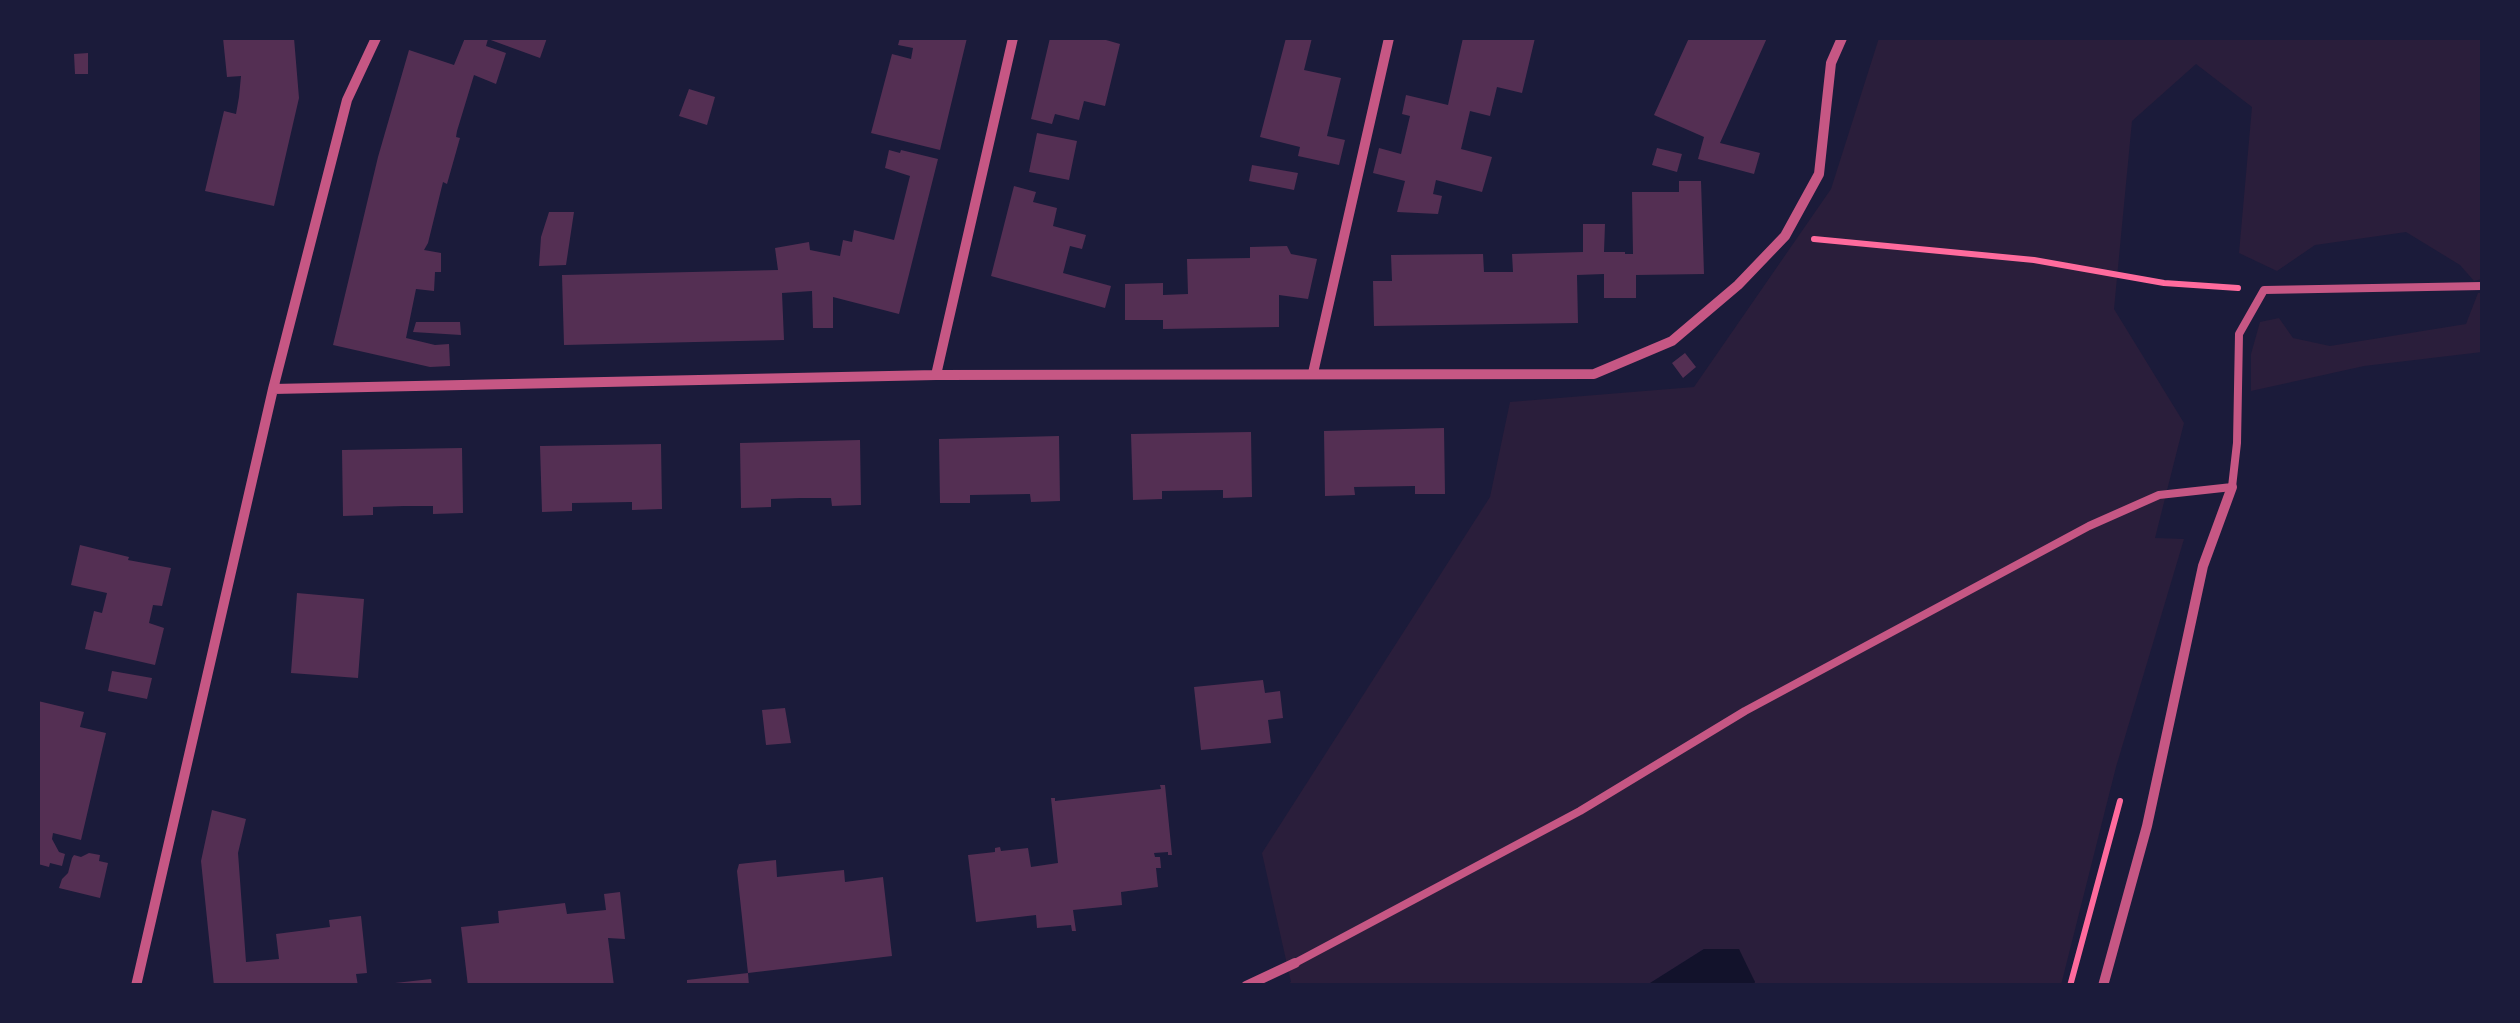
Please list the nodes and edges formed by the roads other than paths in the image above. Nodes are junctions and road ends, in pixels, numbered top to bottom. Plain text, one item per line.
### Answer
1 (376, 38) edge
2 (1013, 38) edge
3 (1388, 38) edge
4 (1842, 38) edge
5 (2482, 286) edge
6 (1313, 373) junction
7 (936, 375) junction
8 (272, 389) junction
9 (2232, 487) junction
10 (1294, 963) joint
11 (136, 986) edge
12 (1246, 986) edge
13 (2103, 986) edge

1 - 8 street
2 - 7 street
3 - 6 street
4 - 6 street
5 - 9 lane
6 - 7 street
7 - 8 street
8 - 11 street
9 - 10 lane
9 - 13 street
10 - 12 street

